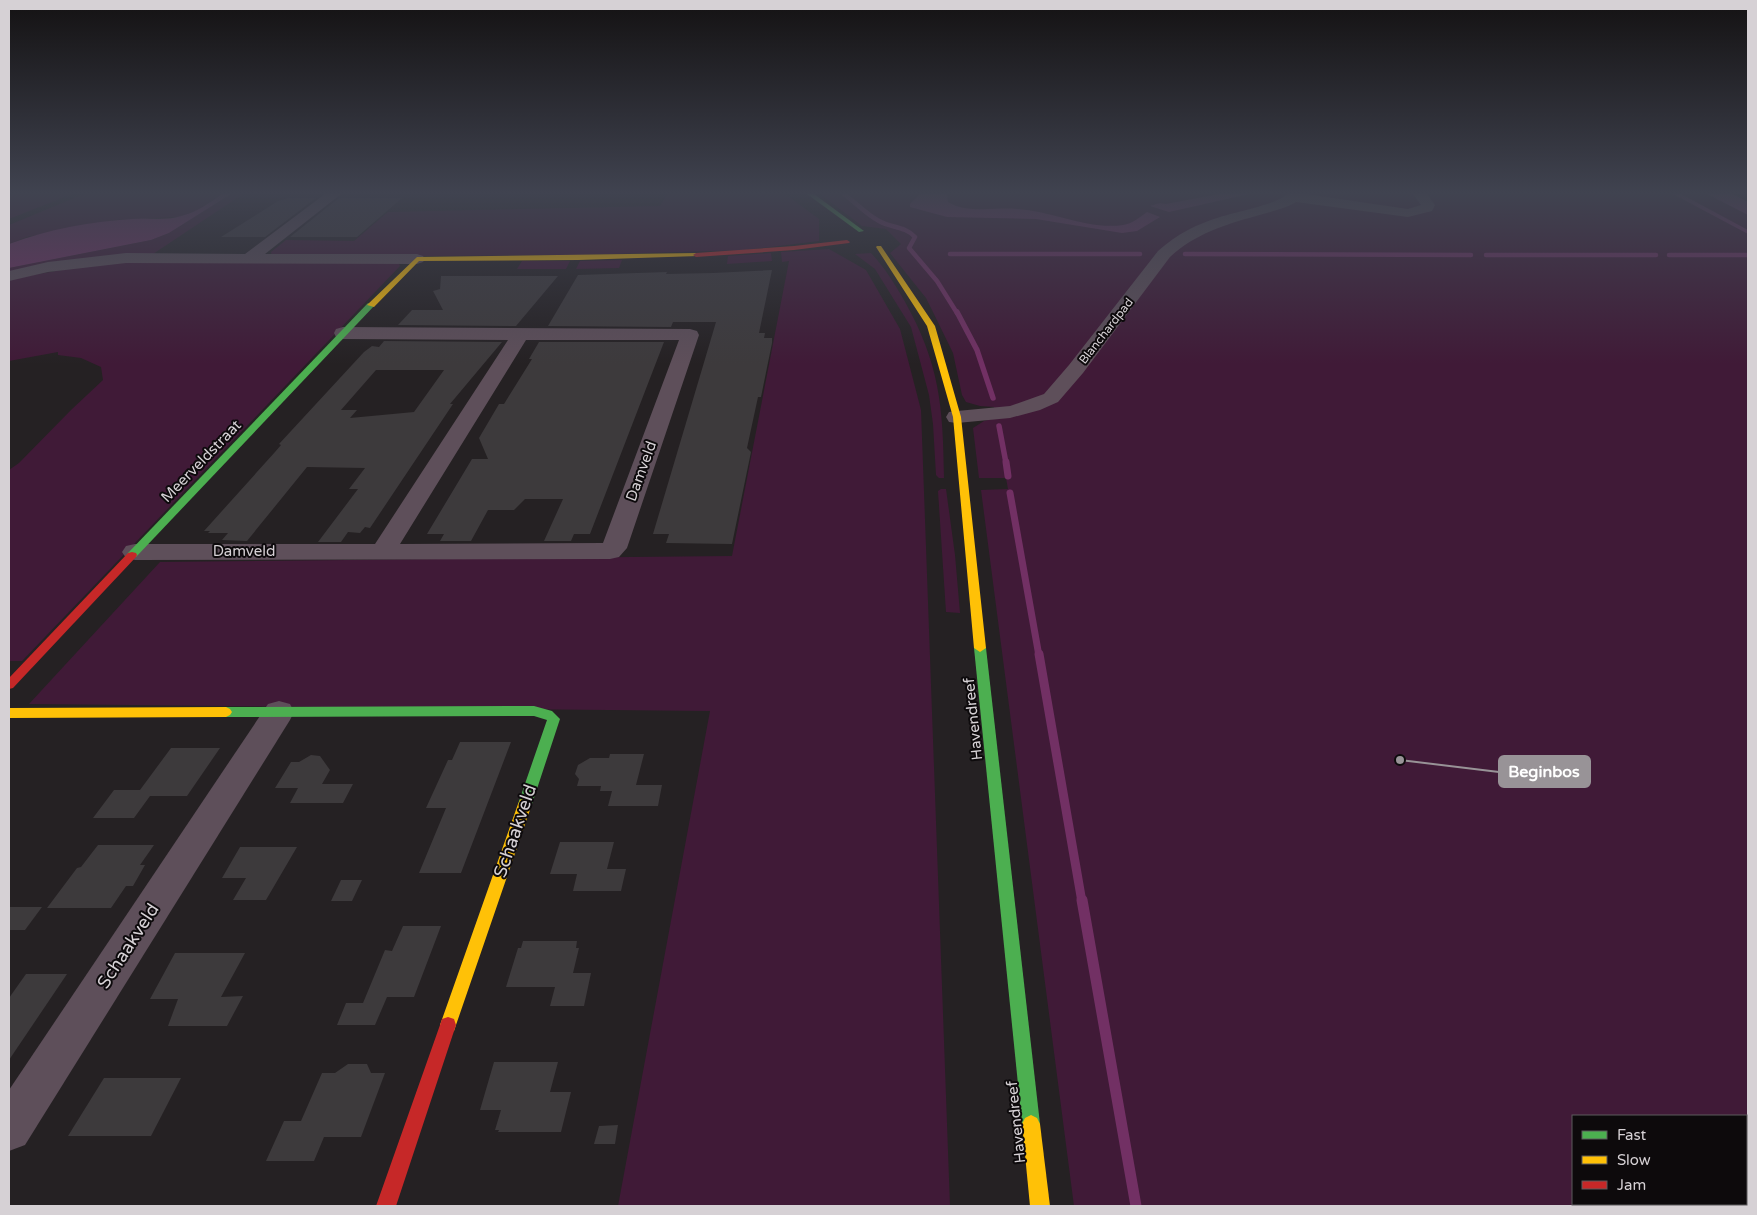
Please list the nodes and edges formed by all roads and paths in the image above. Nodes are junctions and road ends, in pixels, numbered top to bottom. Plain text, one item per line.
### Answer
1 (259, 251) edge
2 (759, 251) edge
3 (878, 251) edge
4 (1167, 251) edge
5 (248, 259) junction
6 (417, 259) junction
7 (9, 276) edge
8 (343, 333) junction
9 (520, 335) junction
10 (957, 417) junction
11 (135, 552) junction
12 (382, 552) junction
13 (9, 685) edge
14 (279, 712) junction
15 (9, 713) edge
16 (9, 1129) edge
17 (386, 1206) edge
18 (1040, 1206) edge

1 - 5 street
2 - 6 street
3 - 10 street, Havendreef
4 - 10 street, Blanchardpad
5 - 6 street
5 - 7 street
6 - 8 street, Meerveldstraat
8 - 9 street, Damveld
8 - 11 street, Meerveldstraat
9 - 12 street
9 - 12 street, Damveld
10 - 18 street, Havendreef
11 - 12 street, Damveld
11 - 13 street, Meerveldstraat
14 - 15 street, Schaakveld
14 - 16 street, Schaakveld
14 - 17 street, Schaakveld

